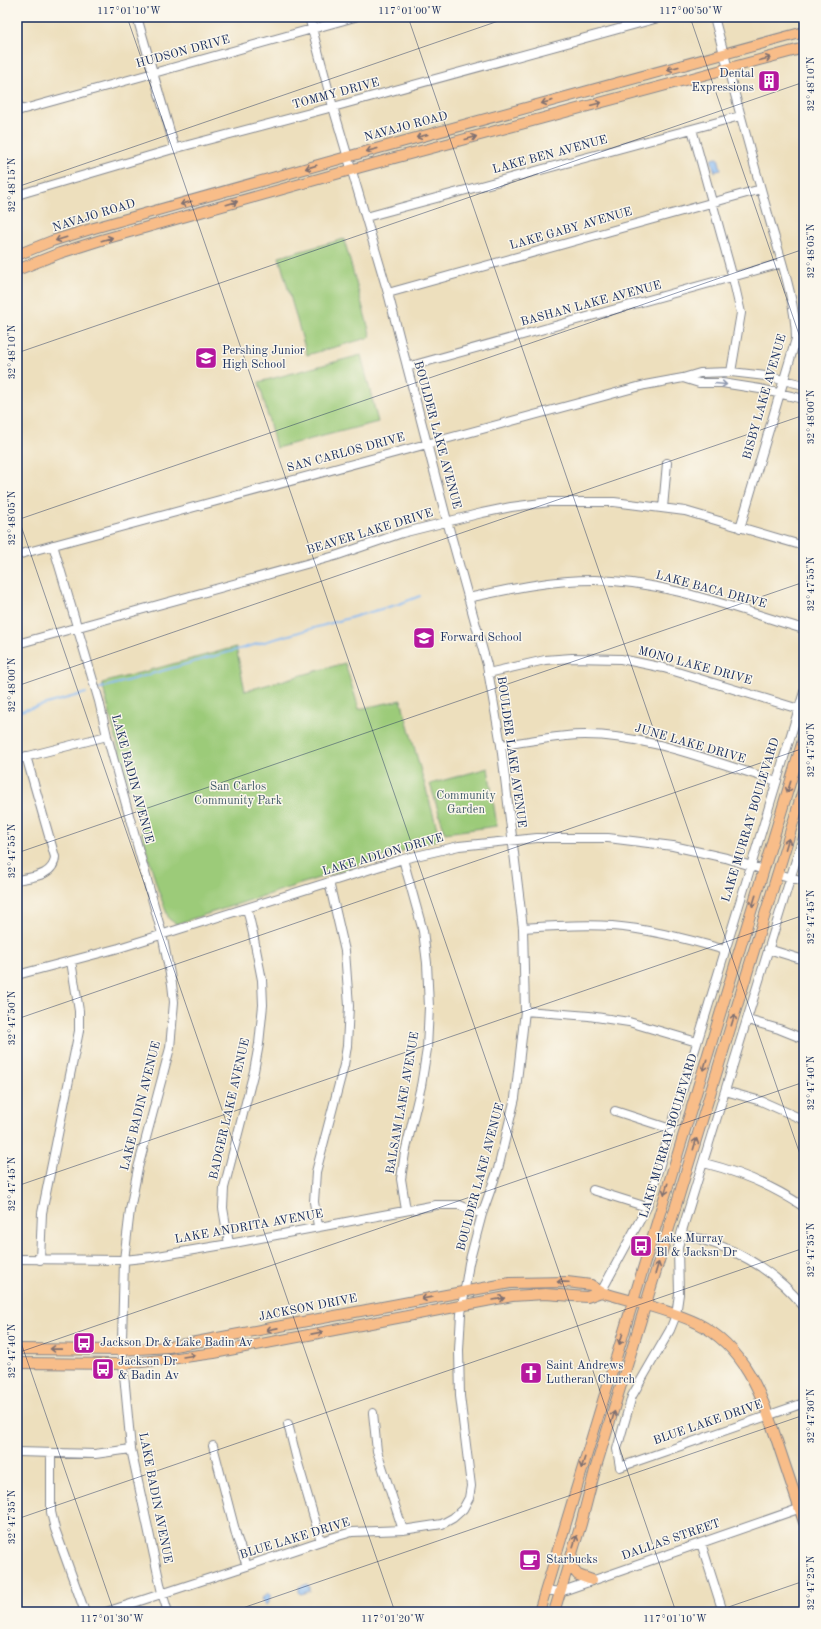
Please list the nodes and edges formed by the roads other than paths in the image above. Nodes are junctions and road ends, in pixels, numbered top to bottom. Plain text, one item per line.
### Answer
1 (137, 17) edge
2 (309, 17) edge
3 (356, 17) edge
4 (662, 17) edge
5 (714, 17) edge
6 (312, 29) junction
7 (804, 32) edge
8 (804, 48) edge
9 (724, 54) junction
10 (728, 69) junction
11 (152, 73) junction
12 (18, 107) edge
13 (333, 107) junction
14 (740, 116) junction
15 (692, 129) junction
16 (175, 149) junction
17 (348, 156) junction
18 (352, 170) junction
19 (761, 189) junction
20 (17, 195) edge
21 (711, 202) junction
22 (366, 217) junction
23 (17, 255) edge
24 (782, 264) junction
25 (17, 270) edge
26 (733, 278) junction
27 (388, 293) junction
28 (407, 367) junction
29 (731, 372) junction
30 (683, 378) junction
31 (785, 380) junction
32 (804, 385) edge
33 (781, 394) junction
34 (804, 399) edge
35 (428, 443) junction
36 (667, 463) dead end
37 (663, 508) junction
38 (447, 521) junction
39 (740, 528) junction
40 (53, 545) junction
41 (804, 546) edge
42 (17, 555) edge
43 (468, 598) junction
44 (76, 627) junction
45 (804, 629) edge
46 (17, 644) edge
47 (488, 673) junction
48 (804, 692) edge
49 (799, 709) junction
50 (107, 736) junction
51 (804, 737) edge
52 (500, 745) junction
53 (26, 756) junction
54 (17, 759) edge
55 (776, 781) junction
56 (804, 787) edge
57 (804, 834) edge
58 (511, 840) junction
59 (770, 850) junction
60 (404, 859) junction
61 (751, 865) junction
62 (764, 870) junction
63 (778, 874) junction
64 (791, 877) junction
65 (17, 880) edge
66 (804, 881) edge
67 (329, 882) junction
68 (771, 895) junction
69 (246, 908) junction
70 (523, 928) junction
71 (162, 934) junction
72 (768, 949) junction
73 (725, 950) junction
74 (804, 960) edge
75 (71, 961) junction
76 (17, 975) edge
77 (525, 1012) junction
78 (748, 1020) junction
79 (804, 1039) edge
80 (697, 1042) junction
81 (726, 1091) junction
82 (615, 1111) dead end
83 (804, 1120) edge
84 (672, 1129) junction
85 (704, 1163) junction
86 (592, 1190) dead end
87 (647, 1207) junction
88 (804, 1207) edge
89 (406, 1210) junction
90 (482, 1214) junction
91 (318, 1226) junction
92 (681, 1234) junction
93 (229, 1244) junction
94 (17, 1259) edge
95 (40, 1260) junction
96 (124, 1260) junction
97 (465, 1291) junction
98 (601, 1292) junction
99 (632, 1302) junction
100 (463, 1305) junction
101 (646, 1306) junction
102 (804, 1307) edge
103 (676, 1315) junction
104 (17, 1349) edge
105 (123, 1350) junction
106 (17, 1363) edge
107 (123, 1364) junction
108 (804, 1403) edge
109 (373, 1413) dead end
110 (768, 1415) junction
111 (288, 1424) dead end
112 (213, 1446) dead end
113 (131, 1449) junction
114 (17, 1452) edge
115 (51, 1453) junction
116 (471, 1480) joint
117 (802, 1508) edge
118 (804, 1522) edge
119 (403, 1530) junction
120 (321, 1540) junction
121 (701, 1543) junction
122 (568, 1563) junction
123 (247, 1566) junction
124 (592, 1580) junction
125 (545, 1590) junction
126 (560, 1592) junction
127 (162, 1593) junction
128 (85, 1612) edge
129 (106, 1612) edge
130 (168, 1612) edge
131 (539, 1612) edge
132 (554, 1612) edge
133 (723, 1612) edge

1 - 11 street
2 - 6 street, BOULDER LAKE AVENUE
3 - 6 street, HUDSON DRIVE
4 - 13 street, TOMMY DRIVE
5 - 9 street, BISBY LAKE AVENUE
6 - 11 street, HUDSON DRIVE
6 - 13 street, BOULDER LAKE AVENUE
7 - 9 main road, NAVAJO ROAD
10 -> 8 main road
9 - 10 street, BISBY LAKE AVENUE
9 -> 17 main road, NAVAJO ROAD
10 - 14 street, BISBY LAKE AVENUE
18 -> 10 main road
11 - 12 street, HUDSON DRIVE
11 - 16 street
13 - 16 street, TOMMY DRIVE
13 - 17 street, BOULDER LAKE AVENUE
14 - 15 street, LAKE BEN AVENUE
14 - 19 street, BISBY LAKE AVENUE
15 - 21 street
15 - 22 street, LAKE BEN AVENUE
16 - 20 street, TOMMY DRIVE
17 - 18 street, BOULDER LAKE AVENUE
17 -> 23 main road, NAVAJO ROAD
18 - 22 street, BOULDER LAKE AVENUE
25 -> 18 main road
19 - 21 street, LAKE GABY AVENUE
19 - 24 street, BISBY LAKE AVENUE
21 - 26 street
21 - 27 street, LAKE GABY AVENUE
22 - 27 street, BOULDER LAKE AVENUE
24 - 26 street, BASHAN LAKE AVENUE
24 - 31 street, BISBY LAKE AVENUE
26 - 28 street, BASHAN LAKE AVENUE
26 - 29 street
27 - 28 street, BOULDER LAKE AVENUE
28 - 35 street, BOULDER LAKE AVENUE
29 - 30 street, SAN CARLOS DRIVE
29 - 31 street, SAN CARLOS DRIVE
30 -> 33 street, SAN CARLOS DRIVE
30 - 35 street, SAN CARLOS DRIVE
31 - 32 street, SAN CARLOS DRIVE
31 - 33 street, BISBY LAKE AVENUE
33 - 34 street, SAN CARLOS DRIVE
33 - 39 street, BISBY LAKE AVENUE
35 - 38 street, BOULDER LAKE AVENUE
35 - 40 street, SAN CARLOS DRIVE
36 - 37 street
37 - 38 street, BEAVER LAKE DRIVE
37 - 39 street, BEAVER LAKE DRIVE
38 - 43 street, BOULDER LAKE AVENUE
38 - 44 street, BEAVER LAKE DRIVE
39 - 41 street, BEAVER LAKE DRIVE
40 - 42 street, SAN CARLOS DRIVE
40 - 44 street, LAKE BADIN AVENUE
43 - 45 street, LAKE BACA DRIVE
43 - 47 street, BOULDER LAKE AVENUE
44 - 46 street, BEAVER LAKE DRIVE
44 - 50 street, LAKE BADIN AVENUE
47 - 49 street, MONO LAKE DRIVE
47 - 52 street, BOULDER LAKE AVENUE
48 - 49 street, LAKE MURRAY BOULEVARD
49 - 55 street, LAKE MURRAY BOULEVARD
50 - 53 street
50 - 71 street, LAKE BADIN AVENUE
51 -> 59 main road, LAKE MURRAY BOULEVARD
52 - 55 street, JUNE LAKE DRIVE
52 - 58 street, BOULDER LAKE AVENUE
53 - 54 street
53 - 65 street
55 - 61 street, LAKE MURRAY BOULEVARD
63 -> 56 main road
57 - 64 street
58 - 60 street, LAKE ADLON DRIVE
58 - 61 street, LAKE ADLON DRIVE
58 - 70 street, BOULDER LAKE AVENUE
59 - 62 main road, LAKE MURRAY BOULEVARD
59 - 63 main road
60 - 67 street, LAKE ADLON DRIVE
60 - 89 street, BALSAM LAKE AVENUE
61 - 62 street, LAKE ADLON DRIVE
61 - 73 street, LAKE MURRAY BOULEVARD
62 - 68 main road
62 -> 99 main road, LAKE MURRAY BOULEVARD
63 - 64 street
63 - 68 main road
64 - 66 street
64 - 72 street
67 - 69 street, LAKE ADLON DRIVE
67 - 91 street
101 -> 68 main road
69 - 71 street, LAKE ADLON DRIVE
69 - 93 street, BADGER LAKE AVENUE
70 - 73 street
70 - 77 street, BOULDER LAKE AVENUE
71 - 75 street, LAKE ADLON DRIVE
71 - 96 street, LAKE BADIN AVENUE
72 - 74 street
72 - 78 street
73 - 80 street, LAKE MURRAY BOULEVARD
75 - 76 street, LAKE ADLON DRIVE
75 - 95 street
77 - 80 street
77 - 90 street, BOULDER LAKE AVENUE
78 - 79 street
78 - 81 street
80 - 84 street, LAKE MURRAY BOULEVARD
81 - 83 street
81 - 85 street
82 - 84 street
84 - 87 street, LAKE MURRAY BOULEVARD
85 - 88 street
85 - 92 street
86 - 87 street
87 - 98 street, LAKE MURRAY BOULEVARD
89 - 90 street, LAKE ANDRITA AVENUE
89 - 91 street, LAKE ANDRITA AVENUE
90 - 97 street, BOULDER LAKE AVENUE
91 - 93 street, LAKE ANDRITA AVENUE
92 - 102 street
92 - 103 street
93 - 96 street, LAKE ANDRITA AVENUE
94 - 95 street, LAKE ANDRITA AVENUE
95 - 96 street, LAKE ANDRITA AVENUE
96 - 105 street, LAKE BADIN AVENUE
98 -> 97 main road, JACKSON DRIVE
97 - 100 street, BOULDER LAKE AVENUE
97 -> 105 main road, JACKSON DRIVE
98 - 99 main road, JACKSON DRIVE
100 -> 98 main road
99 - 101 main road, JACKSON DRIVE
99 -> 125 main road, LAKE MURRAY BOULEVARD
107 -> 100 main road
100 - 116 street, BOULDER LAKE AVENUE
101 - 103 main road, JACKSON DRIVE
122 -> 101 main road
103 - 110 main road, JACKSON DRIVE
103 - 110 street, BLUE LAKE DRIVE
105 -> 104 main road, JACKSON DRIVE
105 - 107 street, LAKE BADIN AVENUE
106 - 107 main road
107 - 113 street, LAKE BADIN AVENUE
108 - 110 street, BLUE LAKE DRIVE
109 - 119 street
110 - 117 main road, JACKSON DRIVE
111 - 120 street
112 - 123 street
113 - 115 street
113 - 127 street, LAKE BADIN AVENUE
114 - 115 street
115 - 128 street
116 - 119 street, BLUE LAKE DRIVE
117 - 118 main road, JACKSON DRIVE
117 - 121 street, DALLAS STREET
119 - 120 street, BLUE LAKE DRIVE
120 - 123 street, BLUE LAKE DRIVE
121 - 124 street, DALLAS STREET
121 - 133 street
122 - 124 main road
122 - 126 main road
123 - 127 street, BLUE LAKE DRIVE
124 - 126 street, DALLAS STREET
125 - 126 street, DALLAS STREET
125 - 131 main road, LAKE MURRAY BOULEVARD
126 - 132 main road
127 - 129 street, BLUE LAKE DRIVE
127 - 130 street, LAKE BADIN AVENUE

